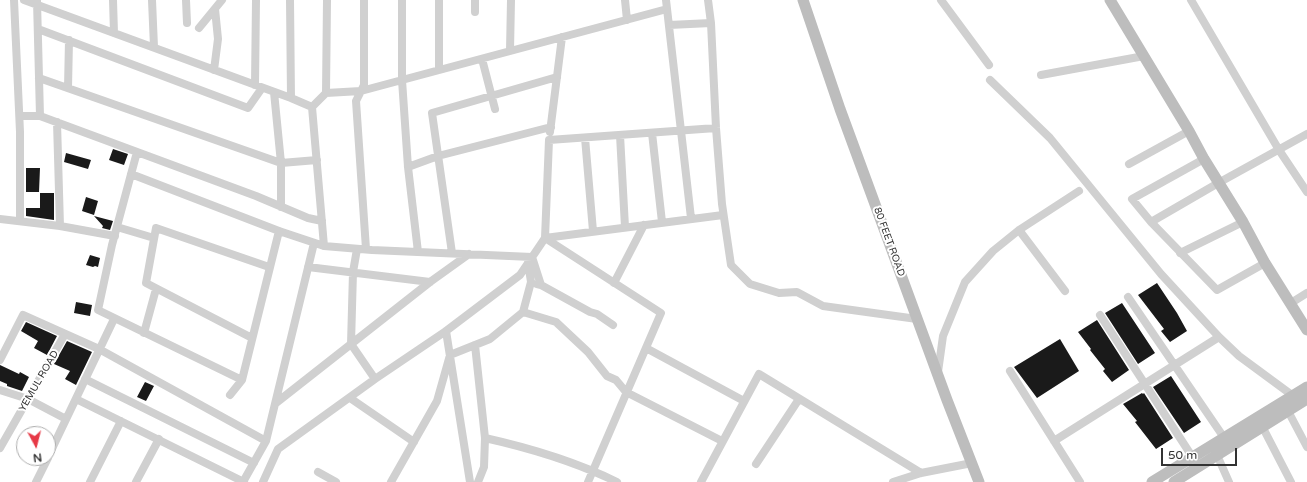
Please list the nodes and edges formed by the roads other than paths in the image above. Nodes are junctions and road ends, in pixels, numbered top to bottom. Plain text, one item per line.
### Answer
1 (14, 0) edge
2 (24, 0) edge
3 (113, 0) edge
4 (152, 0) edge
5 (186, 0) edge
6 (222, 0) edge
7 (256, 0) edge
8 (290, 0) edge
9 (327, 0) edge
10 (364, 0) edge
11 (402, 0) edge
12 (439, 0) edge
13 (475, 0) edge
14 (511, 0) edge
15 (625, 0) edge
16 (708, 0) edge
17 (803, 0) edge
18 (941, 0) edge
19 (1110, 0) edge
20 (1192, 0) edge
21 (37, 2) edge
22 (666, 4) edge
23 (215, 9) junction
24 (475, 12) dead end
25 (627, 20) junction
26 (187, 23) dead end
27 (711, 23) junction
28 (669, 25) junction
29 (199, 28) dead end
30 (38, 29) junction
31 (114, 33) junction
32 (562, 37) junction
33 (69, 40) junction
34 (154, 47) junction
35 (510, 51) junction
36 (1144, 56) junction
37 (482, 59) junction
38 (989, 65) dead end
39 (214, 70) junction
40 (439, 70) junction
41 (1041, 75) dead end
42 (557, 77) junction
43 (39, 78) junction
44 (402, 80) junction
45 (990, 80) dead end
46 (259, 86) junction
47 (68, 88) junction
48 (361, 91) junction
49 (274, 92) junction
50 (326, 93) junction
51 (492, 96) junction
52 (291, 98) junction
53 (312, 107) junction
54 (495, 109) dead end
55 (20, 116) junction
56 (40, 116) junction
57 (57, 122) junction
58 (551, 127) junction
59 (716, 128) junction
60 (1189, 130) junction
61 (681, 131) junction
62 (652, 133) junction
63 (1307, 134) edge
64 (620, 135) junction
65 (586, 138) junction
66 (549, 140) junction
67 (1279, 150) junction
68 (137, 152) junction
69 (438, 156) junction
70 (1204, 159) junction
71 (317, 160) junction
72 (281, 163) junction
73 (1129, 164) dead end
74 (408, 167) junction
75 (131, 174) junction
76 (1220, 182) junction
77 (1079, 191) dead end
78 (1307, 192) edge
79 (281, 207) junction
80 (723, 215) junction
81 (691, 218) junction
82 (0, 219) edge
83 (20, 221) junction
84 (322, 221) junction
85 (662, 222) junction
86 (1151, 222) junction
87 (1243, 222) junction
88 (644, 225) junction
89 (60, 226) junction
90 (117, 227) junction
91 (626, 227) junction
92 (1019, 230) junction
93 (279, 231) junction
94 (593, 231) junction
95 (115, 236) junction
96 (154, 238) junction
97 (544, 238) junction
98 (314, 242) junction
99 (324, 246) junction
100 (358, 249) junction
101 (366, 249) junction
102 (418, 252) junction
103 (452, 253) junction
104 (1180, 253) junction
105 (469, 254) junction
106 (530, 260) junction
107 (1265, 264) junction
108 (269, 267) junction
109 (308, 267) junction
110 (353, 272) junction
111 (430, 282) junction
112 (531, 282) junction
113 (614, 282) junction
114 (541, 285) junction
115 (156, 289) junction
116 (1065, 291) dead end
117 (1307, 293) edge
118 (1128, 297) dead end
119 (1291, 303) junction
120 (523, 312) junction
121 (1100, 315) dead end
122 (114, 319) junction
123 (917, 319) junction
124 (613, 325) dead end
125 (1307, 330) edge
126 (446, 331) junction
127 (144, 333) junction
128 (65, 334) junction
129 (1219, 337) junction
130 (252, 338) junction
131 (351, 344) junction
132 (475, 345) junction
133 (646, 348) junction
134 (98, 349) junction
135 (450, 356) junction
136 (0, 360) edge
137 (1175, 365) junction
138 (1010, 371) dead end
139 (937, 375) junction
140 (85, 379) junction
141 (375, 379) junction
142 (242, 380) junction
143 (1145, 384) junction
144 (1307, 387) edge
145 (0, 390) edge
146 (626, 392) junction
147 (230, 395) dead end
148 (1292, 395) junction
149 (350, 398) junction
150 (28, 399) junction
151 (76, 399) junction
152 (799, 399) junction
153 (744, 401) junction
154 (1304, 401) edge
155 (276, 403) junction
156 (1288, 411) junction
157 (66, 419) junction
158 (121, 421) junction
159 (1262, 426) junction
160 (485, 438) junction
161 (1224, 438) junction
162 (159, 439) junction
163 (56, 441) edge
164 (722, 441) junction
165 (1054, 441) junction
166 (266, 442) junction
167 (414, 442) junction
168 (1307, 447) edge
169 (0, 448) edge
170 (1230, 448) junction
171 (1217, 455) junction
172 (1192, 456) junction
173 (254, 463) junction
174 (972, 463) junction
175 (756, 464) dead end
176 (44, 466) edge
177 (1199, 467) junction
178 (594, 471) junction
179 (318, 472) dead end
180 (921, 473) junction
181 (395, 481) edge
182 (36, 482) edge
183 (90, 482) edge
184 (136, 482) edge
185 (244, 482) edge
186 (262, 482) edge
187 (336, 482) edge
188 (470, 482) edge
189 (478, 482) edge
190 (588, 482) edge
191 (617, 482) edge
192 (701, 482) edge
193 (893, 482) edge
194 (979, 482) edge
195 (1080, 482) edge
196 (1152, 482) edge
197 (1174, 482) edge
198 (1229, 482) edge
199 (1291, 482) edge

1 - 55 street
2 - 21 street
3 - 31 street
4 - 34 street
5 - 26 street
6 - 23 street
7 - 46 street
8 - 52 street
9 - 50 street
10 - 48 street
11 - 44 street
12 - 40 street
13 - 24 street
14 - 35 street
15 - 25 street
16 - 27 street
17 - 123 street, 80 FEET ROAD
18 - 38 street
19 - 36 street
20 - 67 street
21 - 30 street
21 - 31 street
22 - 25 street
22 - 28 street
23 - 29 street
23 - 39 street
25 - 32 street
27 - 28 street
27 - 59 street
28 - 61 street
30 - 33 street
30 - 43 street
31 - 34 street
32 - 35 street
32 - 42 street
33 - 46 street
33 - 47 street
34 - 39 street
35 - 37 street
36 - 41 street
36 - 60 street
37 - 40 street
37 - 51 street
39 - 46 street
40 - 44 street
42 - 51 street
42 - 58 street
43 - 47 street
43 - 56 street
44 - 48 street
44 - 74 street
45 - 129 street
46 - 49 street
47 - 72 street
48 - 50 street
48 - 101 street
49 - 52 street
49 - 72 street
50 - 53 street
51 - 54 street
51 - 69 street
52 - 53 street
53 - 71 street
55 - 56 street
55 - 83 street
56 - 57 street
57 - 68 street
57 - 89 street
58 - 66 street
58 - 69 street
59 - 61 street
59 - 80 street
60 - 70 street
60 - 73 street
61 - 62 street
61 - 81 street
62 - 64 street
62 - 85 street
63 - 67 street
64 - 65 street
64 - 91 street
65 - 66 street
65 - 94 street
66 - 97 street
67 - 76 street
67 - 78 street
68 - 75 street
68 - 79 street
69 - 74 street
69 - 103 street
70 - 76 street
70 - 86 street
71 - 72 street
71 - 84 street
72 - 79 street
74 - 102 street
75 - 90 street
75 - 93 street
76 - 86 street
76 - 87 street
77 - 92 street
79 - 84 street
80 - 81 street
80 - 123 street
81 - 85 street
82 - 83 street
83 - 89 street
84 - 99 street
85 - 88 street
86 - 104 street
87 - 104 street
87 - 107 street
88 - 91 street
88 - 113 street
89 - 95 street
90 - 95 street
90 - 96 street
91 - 94 street
92 - 116 street
92 - 139 street
93 - 98 street
93 - 108 street
94 - 97 street
95 - 122 street
96 - 108 street
96 - 115 street
97 - 106 street
97 - 113 street
98 - 99 street
98 - 109 street
99 - 100 street
100 - 101 street
100 - 110 street
101 - 102 street
102 - 103 street
103 - 105 street
104 - 107 street
105 - 106 street
105 - 111 street
106 - 112 street
106 - 114 street
106 - 126 street
107 - 119 street
108 - 130 street
109 - 110 street
109 - 155 street
110 - 111 street
110 - 131 street
111 - 131 street
112 - 114 street
112 - 120 street
113 - 133 street
114 - 124 street
115 - 127 street
115 - 130 street
117 - 119 street
118 - 137 street
119 - 125 street
120 - 132 street
120 - 146 street
121 - 143 street
122 - 127 street
122 - 134 street
123 - 139 street, 80 FEET ROAD
126 - 135 street
126 - 141 street
127 - 142 street
128 - 134 street
128 - 136 street
128 - 150 street, YEMUL ROAD
129 - 137 street
129 - 148 street
130 - 142 street
131 - 141 street
131 - 155 street
132 - 135 street
132 - 160 street
133 - 146 street
133 - 153 street
134 - 140 street
134 - 166 street
135 - 167 street
135 - 188 street
137 - 143 street
137 - 161 street
138 - 165 street
139 - 174 street, 80 FEET ROAD
140 - 151 street
140 - 173 street
141 - 149 street
142 - 147 street
143 - 165 street
143 - 172 street
144 - 148 street
145 - 150 street
146 - 164 street
146 - 178 street
148 - 154 street
148 - 161 street
149 - 167 street
149 - 186 street
150 - 157 street
150 - 169 street, YEMUL ROAD
151 - 157 street
151 - 158 street
152 - 153 street
152 - 175 street
152 - 180 street
153 - 164 street
154 - 156 street
155 - 166 street
156 - 159 street
156 - 168 street
157 - 163 street
158 - 162 street
158 - 183 street
159 - 170 street
159 - 199 street
160 - 178 street
160 - 189 street
161 - 170 street
161 - 172 street
162 - 184 street
162 - 185 street
164 - 192 street
165 - 195 street
166 - 173 street
167 - 181 street
170 - 171 street
171 - 177 street
171 - 198 street
172 - 177 street
172 - 196 street
173 - 185 street
174 - 180 street
174 - 194 street, 80 FEET ROAD
176 - 182 street
177 - 197 street
178 - 190 street
178 - 191 street
179 - 187 street
180 - 193 street

